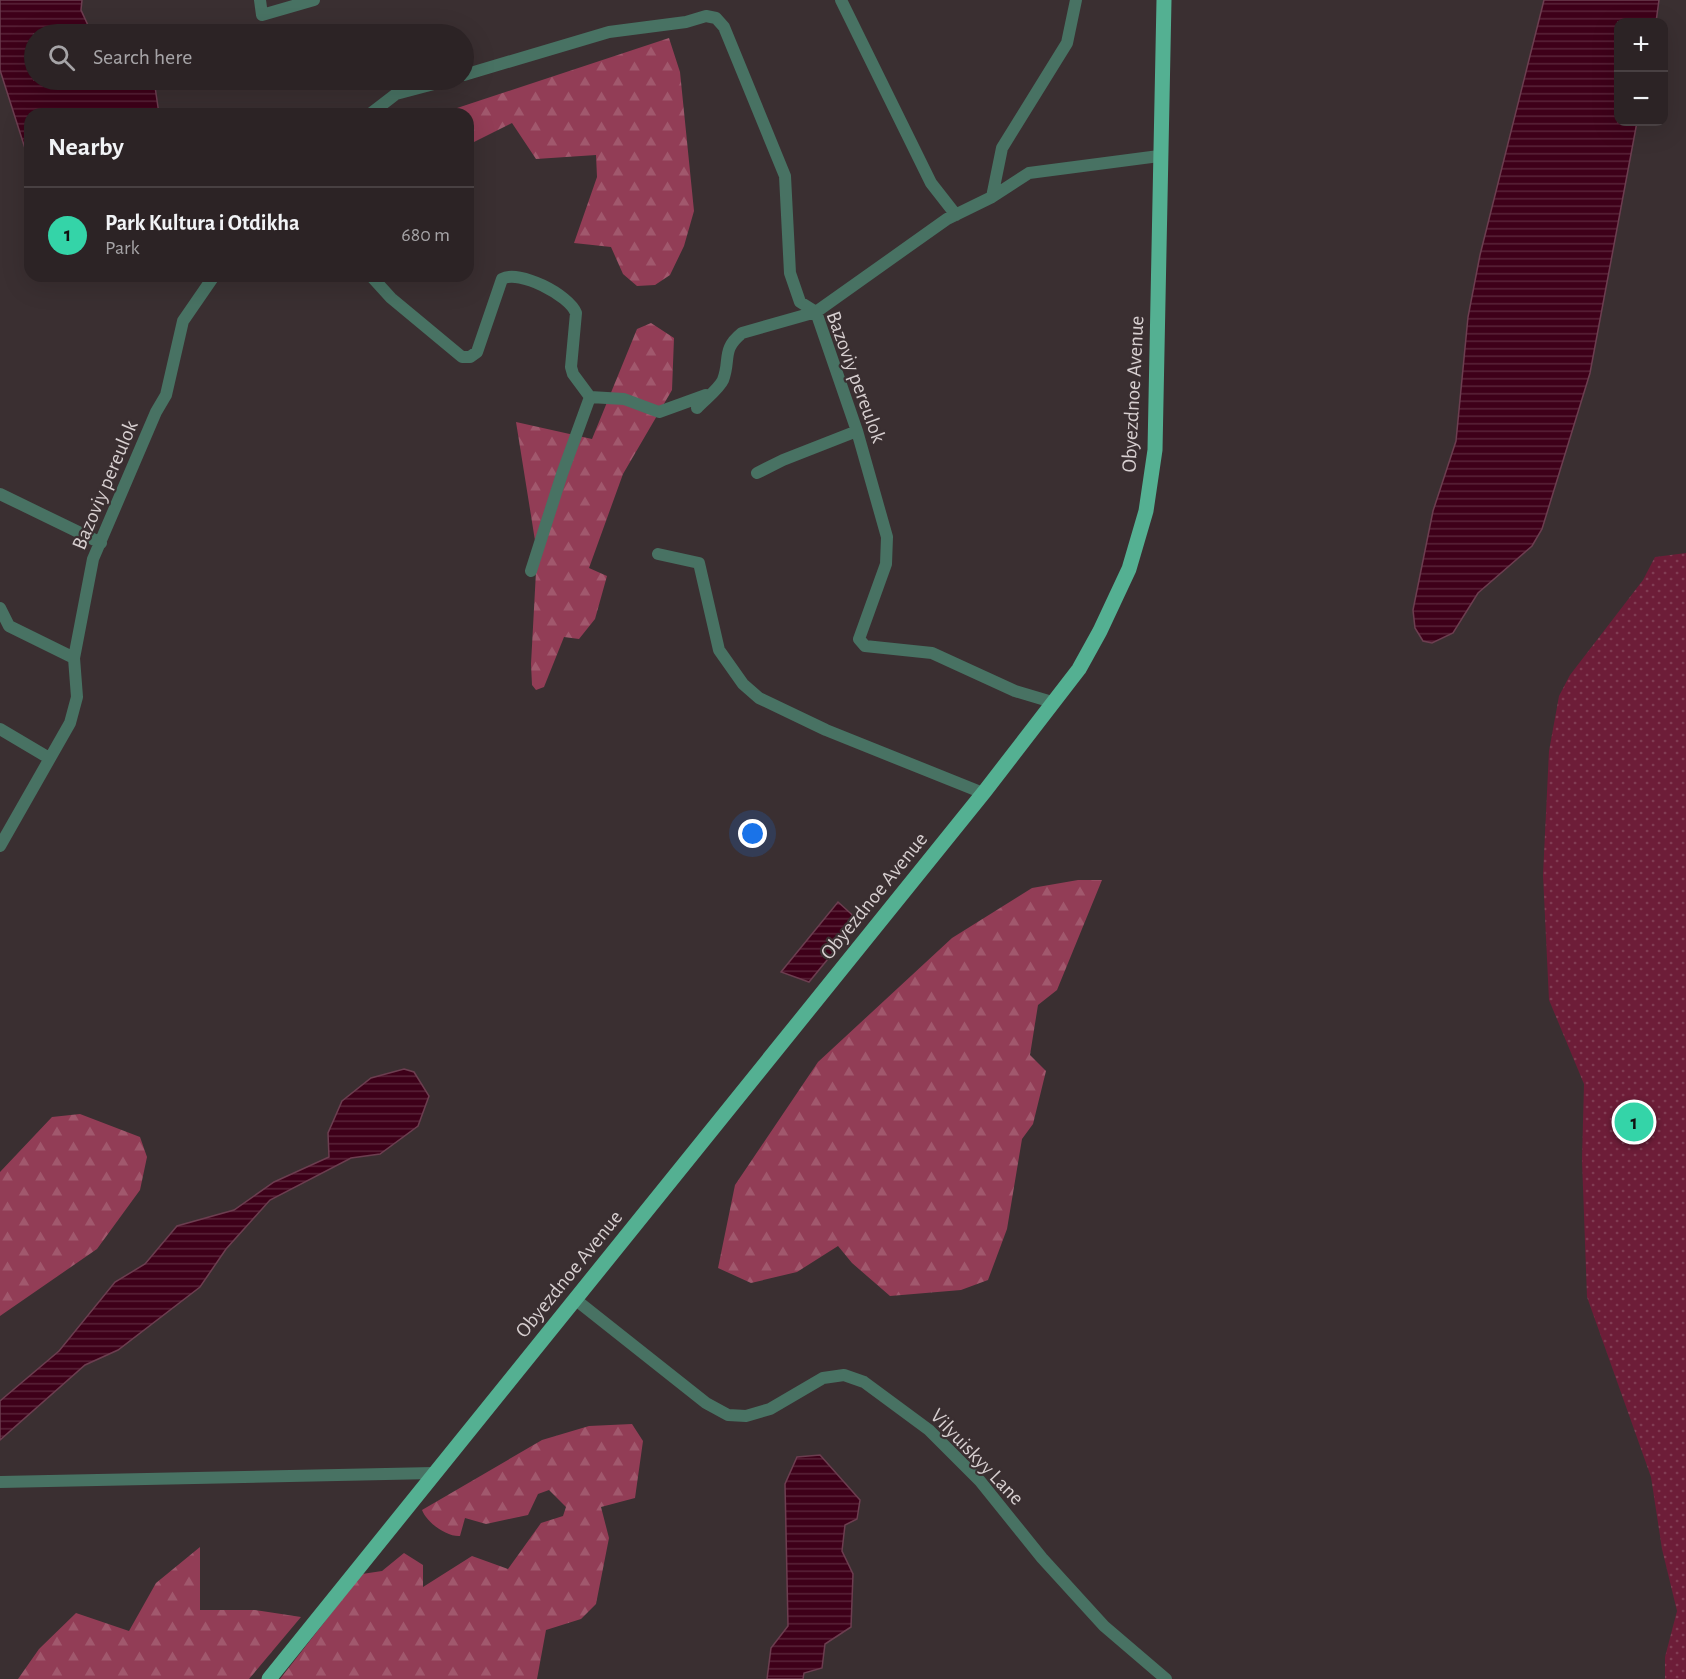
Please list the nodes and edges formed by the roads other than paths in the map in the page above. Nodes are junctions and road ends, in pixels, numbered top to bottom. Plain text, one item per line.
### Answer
1 (260, 0) edge
2 (314, 0) edge
3 (841, 0) edge
4 (1076, 0) edge
5 (1164, 0) edge
6 (474, 72) edge
7 (411, 90) edge
8 (378, 108) edge
9 (1159, 156) junction
10 (992, 197) junction
11 (956, 214) junction
12 (210, 282) edge
13 (377, 282) edge
14 (816, 312) junction
15 (711, 394) junction
16 (590, 397) junction
17 (697, 408) dead end
18 (857, 432) junction
19 (757, 473) dead end
20 (0, 494) edge
21 (101, 543) junction
22 (658, 554) dead end
23 (531, 571) dead end
24 (0, 608) edge
25 (74, 658) junction
26 (1052, 702) junction
27 (0, 729) edge
28 (49, 758) junction
29 (983, 793) junction
30 (0, 846) edge
31 (576, 1300) junction
32 (434, 1473) junction
33 (0, 1482) edge
34 (269, 1679) edge
35 (1166, 1679) edge

1 - 2 street
3 - 11 street
4 - 10 street
5 - 9 main road, Obyezdnoe Avenue
6 - 14 street, Bazoviy pereulok
7 - 8 street
9 - 10 street
9 - 26 main road, Obyezdnoe Avenue
10 - 11 street
11 - 14 street
12 - 21 street, Bazoviy pereulok
13 - 16 street
14 - 15 street
14 - 18 street, Bazoviy pereulok
15 - 16 street
15 - 17 street
16 - 23 street
18 - 19 street
18 - 26 street, Bazoviy pereulok
20 - 21 street
21 - 25 street, Bazoviy pereulok
22 - 29 street
24 - 25 street
25 - 28 street, Bazoviy pereulok
26 - 29 main road, Obyezdnoe Avenue
27 - 28 street
28 - 30 street, Bazoviy pereulok
29 - 31 main road, Obyezdnoe Avenue
31 - 32 main road, Obyezdnoe Avenue
31 - 35 street, Vilyuiskyy Lane
32 - 33 street
32 - 34 main road, Obyezdnoe Avenue

